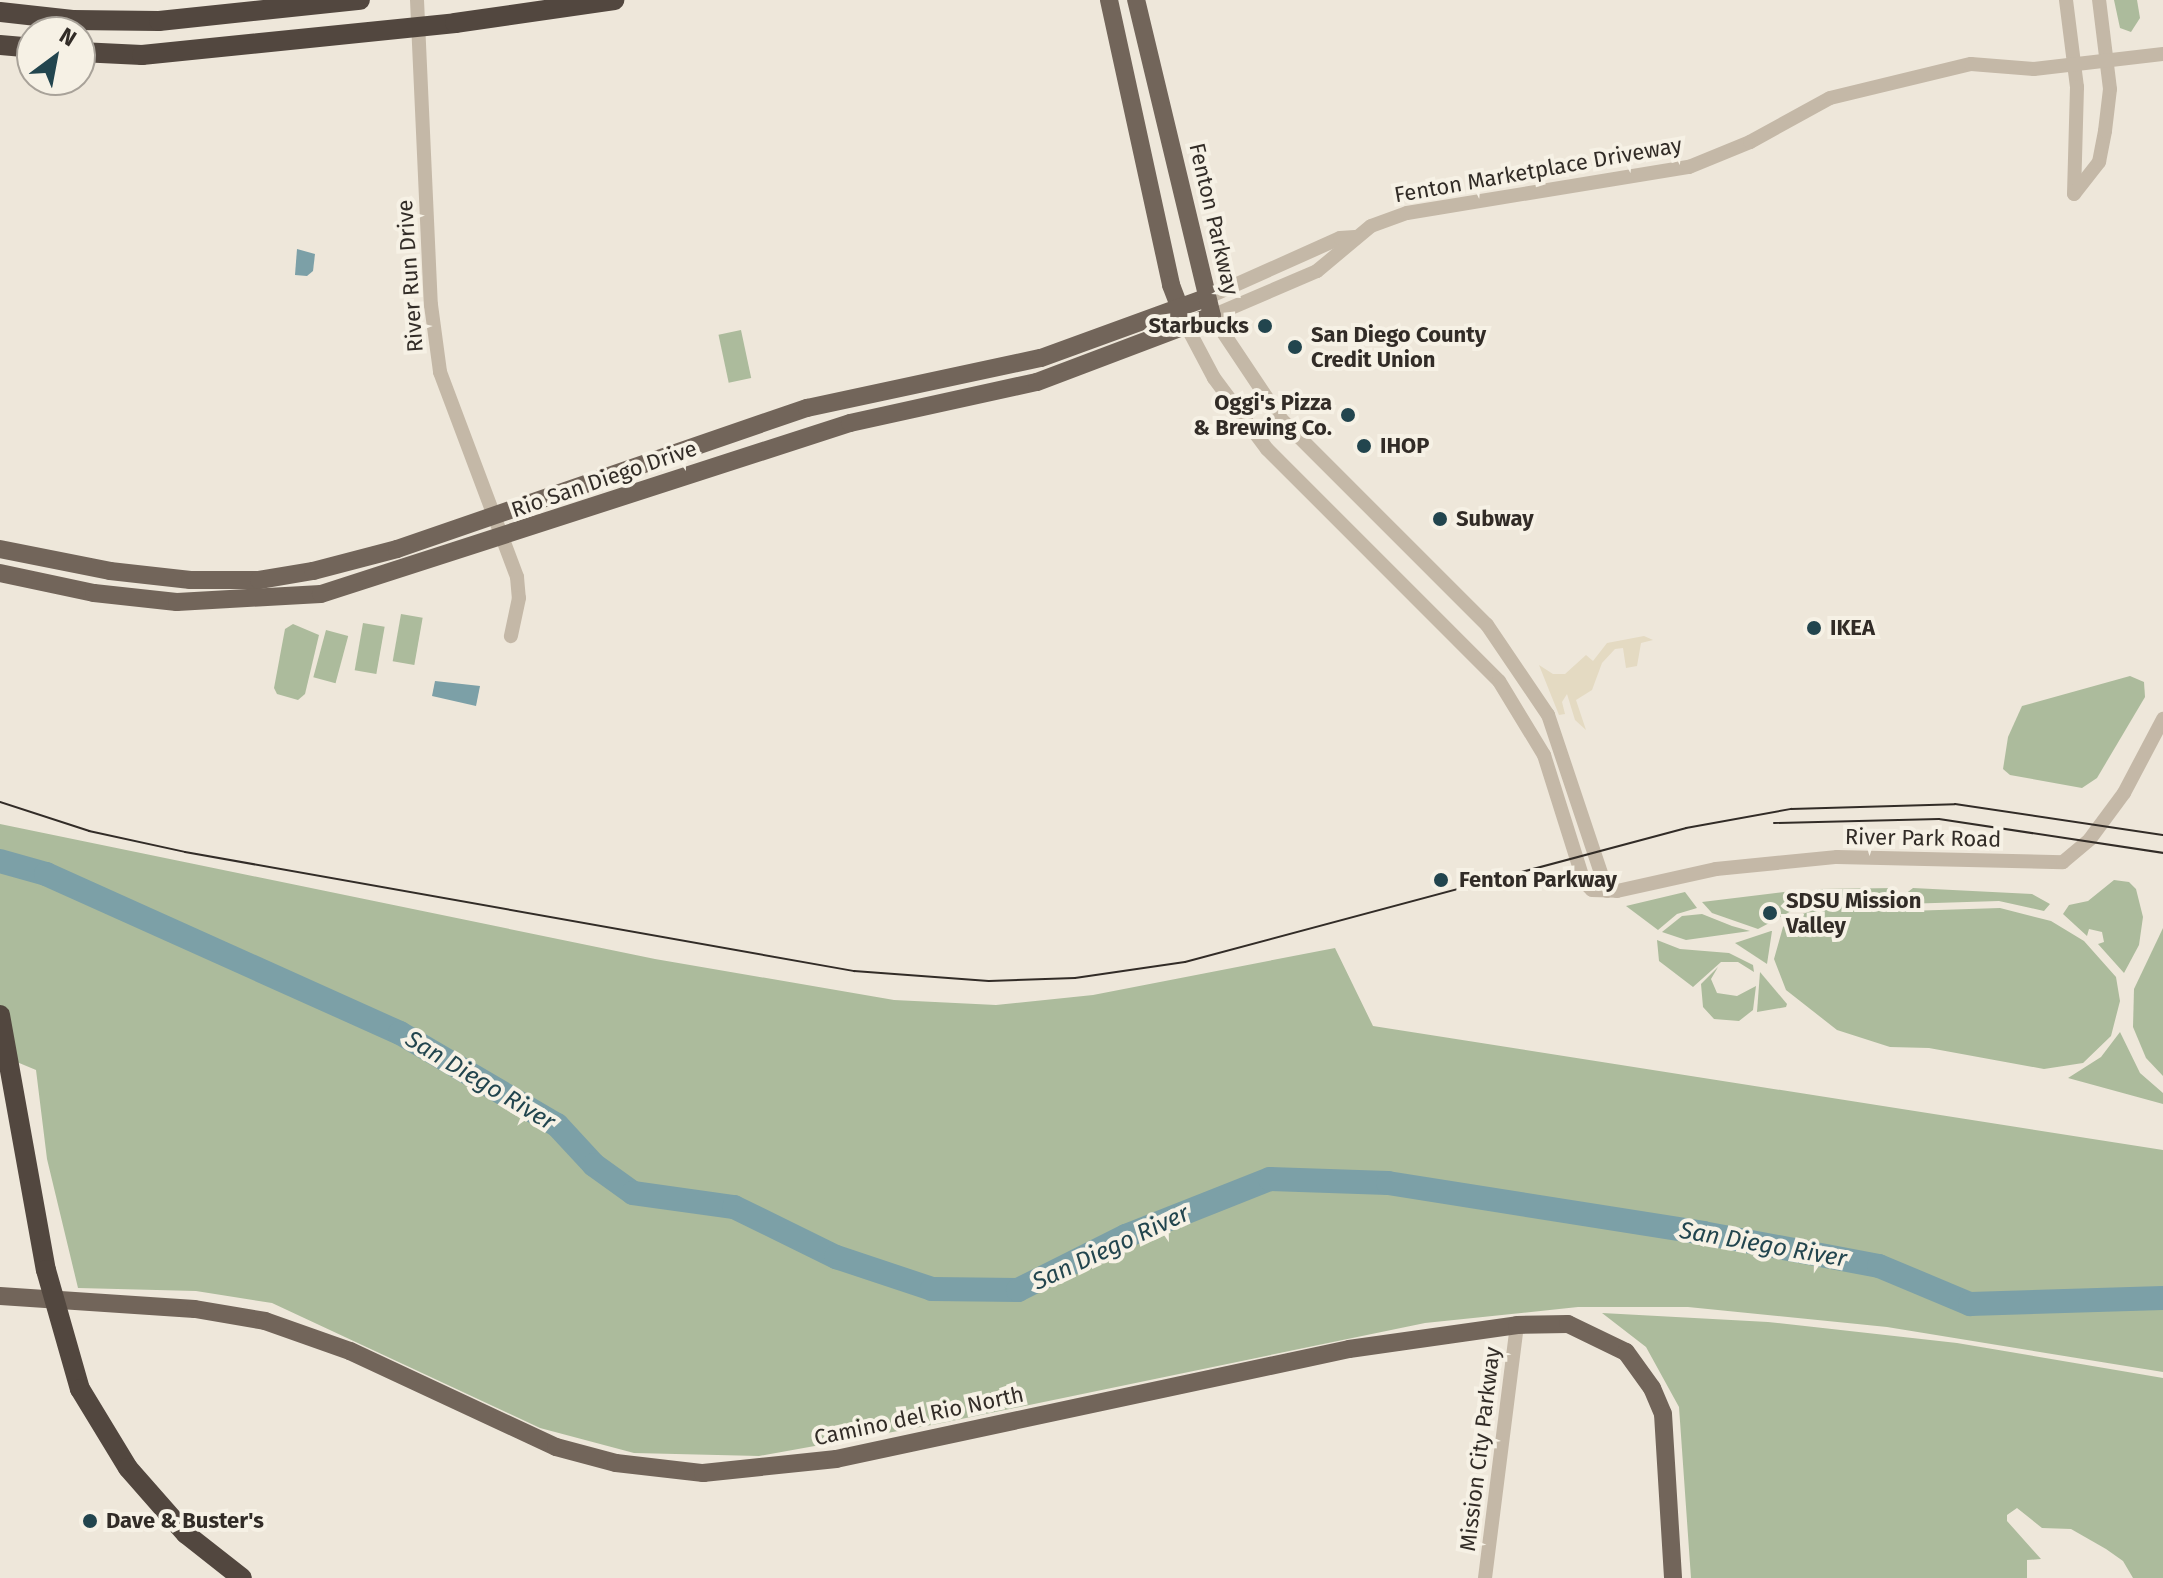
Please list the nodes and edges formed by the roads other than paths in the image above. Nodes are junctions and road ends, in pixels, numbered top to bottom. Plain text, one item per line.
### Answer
1 (360, 0) edge
2 (417, 0) edge
3 (614, 0) edge
4 (1109, 0) edge
5 (1136, 0) edge
6 (2066, 0) edge
7 (2099, 0) edge
8 (0, 12) edge
9 (113, 22) junction
10 (419, 27) junction
11 (96, 40) edge
12 (2163, 41) edge
13 (96, 53) edge
14 (2144, 53) junction
15 (2163, 54) edge
16 (2108, 60) junction
17 (2075, 64) junction
18 (1355, 237) junction
19 (1206, 298) junction
20 (1212, 316) junction
21 (1183, 317) junction
22 (807, 408) junction
23 (814, 434) junction
24 (495, 515) junction
25 (504, 538) junction
26 (0, 549) edge
27 (0, 573) edge
28 (511, 636) dead end
29 (2163, 719) edge
30 (1555, 792) junction
31 (1581, 816) junction
32 (1607, 891) junction
33 (0, 1015) edge
34 (0, 1296) edge
35 (1517, 1325) junction
36 (242, 1578) edge
37 (1485, 1578) edge
38 (1673, 1578) edge

1 - 9 highway
2 - 10 street, River Run Drive
3 - 10 highway
4 - 21 main road
5 - 19 main road, Fenton Parkway
6 - 17 street
7 - 16 street
8 - 9 highway
9 - 11 highway
10 - 13 highway
10 - 24 street, River Run Drive
12 - 14 street, Fenton Marketplace Driveway
14 - 15 street, Fenton Marketplace Driveway
14 - 16 street, Fenton Marketplace Driveway
16 - 17 street, Fenton Marketplace Driveway
16 - 17 street
17 - 18 street, Fenton Marketplace Driveway
18 - 19 street, Fenton Marketplace Driveway
18 - 20 street, Fenton Marketplace Driveway
19 - 20 main road, Fenton Parkway
19 - 21 main road, Rio San Diego Drive
20 - 21 main road, Rio San Diego Drive
20 - 31 street, Fenton Parkway
21 - 22 main road, Rio San Diego Drive
21 - 23 main road, Rio San Diego Drive
21 - 30 street
22 - 23 main road
22 - 24 main road, Rio San Diego Drive
23 - 25 main road, Rio San Diego Drive
24 - 25 street, River Run Drive
24 - 26 main road, Rio San Diego Drive
25 - 27 main road, Rio San Diego Drive
25 - 28 street, River Run Drive
29 - 32 street, River Park Road
30 - 31 street
30 - 32 street
31 - 32 street, Fenton Parkway
33 - 36 highway, bridge
34 - 35 main road, Camino del Rio North
35 - 37 street, Mission City Parkway
35 - 38 main road, Camino del Rio North

